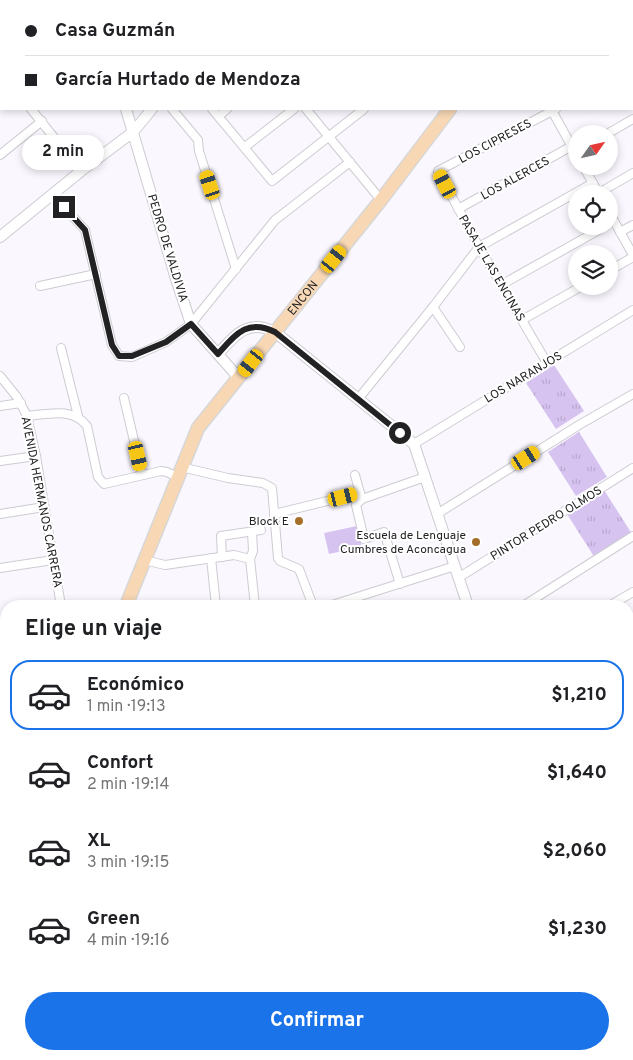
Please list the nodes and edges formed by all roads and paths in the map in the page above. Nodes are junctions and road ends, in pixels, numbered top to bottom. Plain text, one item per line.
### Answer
1 (32, 110) edge
2 (126, 110) edge
3 (151, 110) edge
4 (173, 110) edge
5 (213, 110) edge
6 (226, 110) edge
7 (293, 110) edge
8 (307, 110) edge
9 (363, 110) edge
10 (449, 110) edge
11 (553, 110) edge
12 (218, 116) junction
13 (633, 119) edge
14 (42, 121) junction
15 (618, 128) edge
16 (133, 132) junction
17 (328, 137) junction
18 (568, 138) edge
19 (245, 147) junction
20 (568, 154) edge
21 (0, 155) edge
22 (350, 162) junction
23 (81, 171) junction
24 (438, 172) joint
25 (633, 174) edge
26 (588, 175) edge
27 (593, 183) joint
28 (614, 185) edge
29 (53, 195) junction
30 (381, 200) junction
31 (458, 209) junction
32 (633, 225) edge
33 (620, 232) joint
34 (590, 235) edge
35 (0, 238) edge
36 (479, 247) junction
37 (633, 256) edge
38 (618, 265) edge
39 (236, 269) junction
40 (96, 274) junction
41 (501, 285) junction
42 (40, 286) dead end
43 (568, 294) edge
44 (433, 307) junction
45 (633, 310) edge
46 (522, 320) junction
47 (191, 324) junction
48 (275, 332) junction
49 (460, 347) dead end
50 (61, 348) dead end
51 (218, 354) junction
52 (547, 363) junction
53 (0, 376) edge
54 (239, 378) junction
55 (633, 394) edge
56 (124, 398) dead end
57 (358, 399) junction
58 (21, 403) junction
59 (0, 406) edge
60 (27, 416) junction
61 (78, 416) junction
62 (414, 444) junction
63 (36, 456) junction
64 (0, 461) edge
65 (633, 468) edge
66 (179, 472) junction
67 (142, 475) junction
68 (355, 475) dead end
69 (425, 478) junction
70 (361, 496) junction
71 (44, 507) junction
72 (0, 514) edge
73 (274, 514) junction
74 (437, 514) junction
75 (261, 530) dead end
76 (252, 532) junction
77 (633, 536) edge
78 (222, 557) junction
79 (211, 558) junction
80 (250, 559) junction
81 (53, 560) junction
82 (144, 560) junction
83 (455, 566) junction
84 (0, 568) edge
85 (458, 578) junction
86 (400, 584) junction
87 (633, 592) edge
88 (60, 600) edge
89 (128, 600) edge
90 (215, 600) edge
91 (254, 600) edge
92 (311, 600) edge
93 (348, 600) edge
94 (466, 600) edge
95 (532, 600) edge
96 (619, 600) edge

1 - 14 street
2 - 16 street, PEDRO DE VALDIVIA
3 - 16 street
4 - 39 street
5 - 12 street
6 - 12 street
7 - 19 street
8 - 17 street
9 - 17 street
10 - 30 main road, ENCON
11 - 18 street
11 - 24 street, LOS CIPRESES
12 - 19 street
13 - 15 street
14 - 21 street
14 - 23 street
16 - 23 street
16 - 47 street, PEDRO DE VALDIVIA
17 - 19 street
17 - 22 street
20 - 31 street, LOS ALERCES
22 - 30 street
22 - 39 street
23 - 29 street
24 - 31 street, PASAJE LAS ENCINAS
25 - 28 street
26 - 27 street
27 - 36 street
29 - 35 street
29 - 40 street
30 - 48 main road, ENCON
31 - 36 street, PASAJE LAS ENCINAS
32 - 33 street
33 - 37 street
34 - 41 street
36 - 41 street, PASAJE LAS ENCINAS
36 - 44 street
37 - 38 street
39 - 47 street
40 - 42 street
40 - 47 street
41 - 46 street, PASAJE LAS ENCINAS
43 - 46 street
44 - 49 street
44 - 57 street
45 - 52 street, LOS NARANJOS
46 - 52 street, PASAJE LAS ENCINAS
47 - 51 street, PEDRO DE VALDIVIA
48 - 51 street
48 - 54 main road, ENCON
48 - 57 street
50 - 61 street
51 - 54 street, PEDRO DE VALDIVIA
52 - 62 street, LOS NARANJOS
53 - 58 street, AVENIDA HERMANOS CARRERA
54 - 66 main road, ENCON
55 - 74 street
56 - 67 street
57 - 62 street
58 - 59 street
58 - 60 street, AVENIDA HERMANOS CARRERA
60 - 61 street
60 - 63 street, AVENIDA HERMANOS CARRERA
61 - 67 street
62 - 69 street
63 - 64 street
63 - 71 street, AVENIDA HERMANOS CARRERA
65 - 85 street, PINTOR PEDRO OLMOS
66 - 67 street
66 - 73 street
66 - 82 main road, ENCON
68 - 70 street
69 - 70 street
69 - 74 street
70 - 73 street
70 - 86 street
71 - 72 street
71 - 81 street, AVENIDA HERMANOS CARRERA
73 - 92 street
74 - 83 street
75 - 76 street
76 - 78 street
76 - 80 street
77 - 95 street
78 - 79 street
78 - 80 street
79 - 82 street
79 - 90 street
80 - 91 street
81 - 84 street
81 - 88 street, AVENIDA HERMANOS CARRERA
82 - 89 main road, ENCON
83 - 85 street
83 - 86 street
85 - 94 street
86 - 93 street
87 - 96 street

